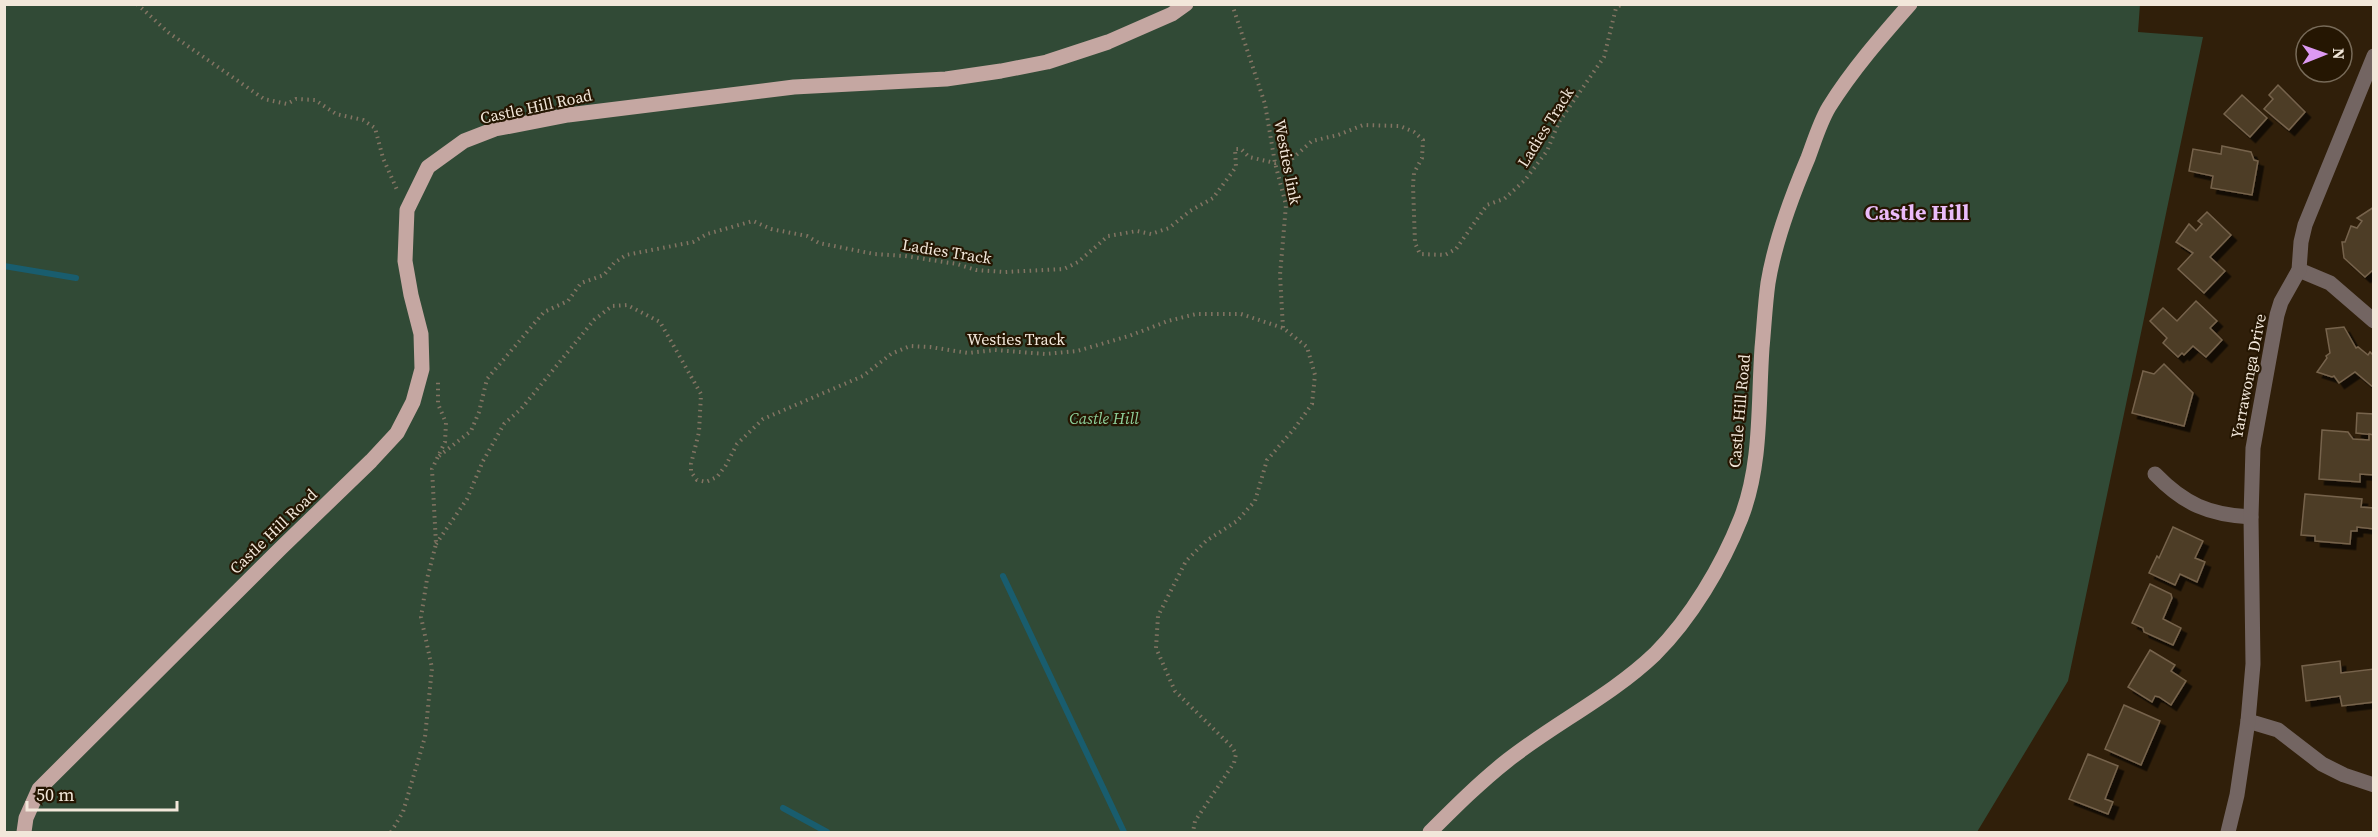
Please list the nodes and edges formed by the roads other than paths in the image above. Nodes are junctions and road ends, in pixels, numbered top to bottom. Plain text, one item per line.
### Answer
1 (1186, 4) edge
2 (1910, 4) edge
3 (2373, 56) edge
4 (2299, 270) junction
5 (2373, 321) edge
6 (2155, 474) dead end
7 (2251, 517) junction
8 (2248, 721) junction
9 (2373, 785) edge
10 (24, 832) edge
11 (1430, 832) edge
12 (2228, 832) edge

1 - 10 main road, Castle Hill Road
2 - 11 main road, Castle Hill Road
3 - 4 street, Yarrawonga Drive
4 - 5 street
4 - 7 street, Yarrawonga Drive
6 - 7 street
7 - 8 street, Yarrawonga Drive
8 - 9 street
8 - 12 street, Yarrawonga Drive

